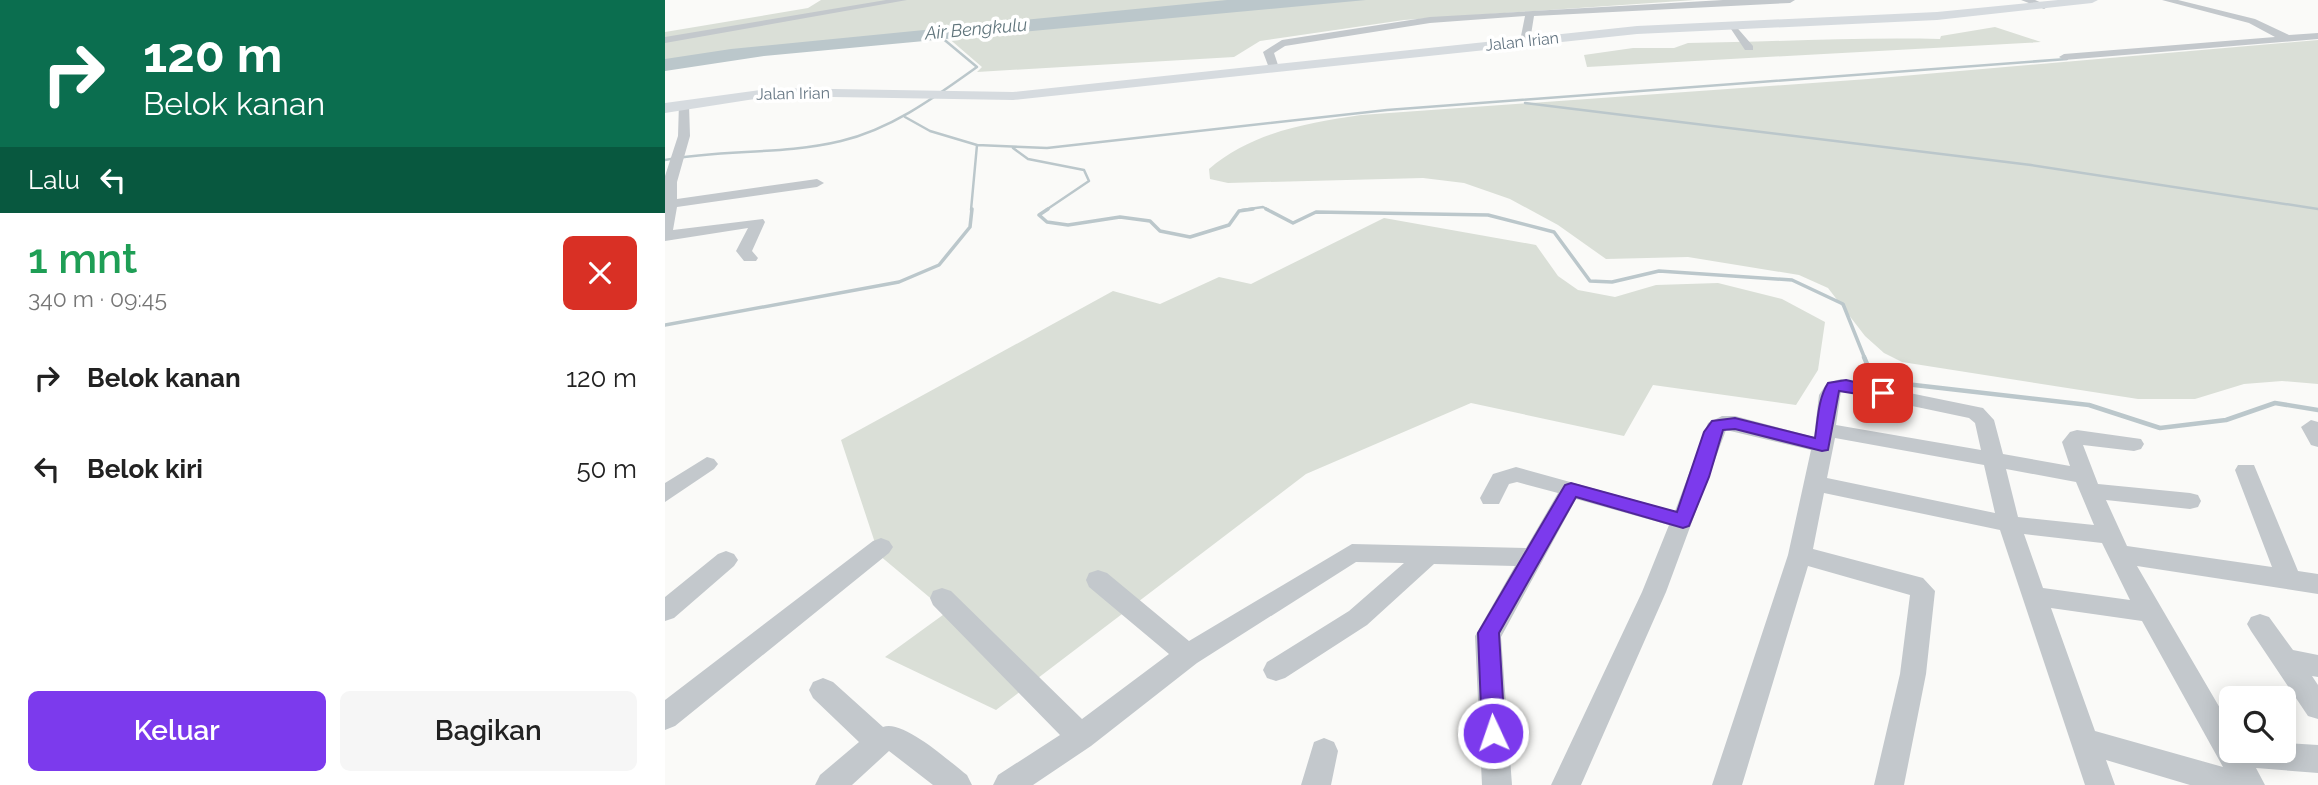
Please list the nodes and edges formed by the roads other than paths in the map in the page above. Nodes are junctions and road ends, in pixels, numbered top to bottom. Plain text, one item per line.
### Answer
1 (897, 0) edge
2 (1790, 0) edge
3 (2026, 0) edge
4 (2092, 0) edge
5 (2167, 0) edge
6 (1674, 5) junction
7 (2044, 6) junction
8 (1530, 13) junction
9 (1730, 25) junction
10 (1685, 26) junction
11 (2318, 36) edge
12 (2289, 39) junction
13 (665, 40) edge
14 (2124, 40) dead end
15 (1525, 41) junction
16 (1749, 48) dead end
17 (2144, 51) junction
18 (2064, 57) dead end
19 (1274, 68) junction
20 (683, 105) junction
21 (665, 108) edge
22 (676, 157) joint
23 (817, 183) dead end
24 (670, 204) junction
25 (665, 231) edge
26 (665, 236) edge
27 (750, 258) dead end
28 (1824, 438) junction
29 (2134, 444) dead end
30 (1993, 462) junction
31 (707, 464) dead end
32 (2246, 470) dead end
33 (1814, 483) junction
34 (2089, 484) junction
35 (669, 488) edge
36 (1571, 489) junction
37 (1491, 498) dead end
38 (2190, 501) dead end
39 (1683, 521) junction
40 (2009, 524) junction
41 (2114, 545) junction
42 (881, 547) dead end
43 (1430, 554) junction
44 (1800, 555) junction
45 (1534, 557) junction
46 (726, 560) dead end
47 (2289, 579) junction
48 (1098, 580) dead end
49 (2318, 584) edge
50 (2033, 596) junction
51 (942, 598) dead end
52 (665, 611) edge
53 (2147, 612) junction
54 (2260, 624) dead end
55 (1188, 655) junction
56 (2283, 659) junction
57 (2318, 666) edge
58 (1276, 670) dead end
59 (823, 690) dead end
60 (2318, 707) edge
61 (665, 717) edge
62 (2219, 733) edge
63 (1081, 737) junction
64 (2085, 741) junction
65 (879, 742) junction
66 (1324, 751) dead end
67 (2296, 757) edge
68 (2318, 759) edge
69 (2237, 763) edge
70 (830, 785) edge
71 (957, 785) edge
72 (1008, 785) edge
73 (1316, 785) edge
74 (1497, 785) edge
75 (1566, 785) edge
76 (1727, 785) edge
77 (1889, 785) edge
78 (2100, 785) edge
79 (2238, 785) edge
80 (2250, 785) edge

1 - 13 street
2 - 6 street
3 - 7 street
4 - 7 main road, Jalan Irian
5 - 12 street
6 - 8 street
6 - 10 street
7 - 9 main road, Jalan Irian
8 - 15 street
8 - 19 street
9 - 10 main road, Jalan Irian
9 - 16 street
10 - 15 main road, Jalan Irian
11 - 12 street
12 - 17 street
14 - 17 street
15 - 19 main road, Jalan Irian
17 - 18 street
19 - 20 main road, Jalan Irian
20 - 21 main road, Jalan Irian
20 - 22 street
22 - 24 street
23 - 24 street
24 - 25 street
26 - 27 street
28 - 30 street
28 - 30 street
28 - 33 street
28 - 39 street
29 - 34 street
30 - 34 street
30 - 40 street
31 - 35 street
32 - 47 street
33 - 40 street
33 - 44 street
34 - 38 street
34 - 41 street
36 - 37 street
36 - 39 street
36 - 45 street
39 - 75 street
40 - 41 street
40 - 50 street
41 - 47 street
41 - 53 street
42 - 61 street
43 - 45 street
43 - 55 street
43 - 58 street
44 - 76 street
44 - 77 street
45 - 74 street
46 - 52 street
47 - 49 street
48 - 55 street
50 - 53 street
50 - 64 street
51 - 63 street
53 - 62 street
54 - 56 street
55 - 63 street
56 - 57 street
56 - 60 street
59 - 65 street
63 - 72 street
64 - 78 street
64 - 79 street
65 - 70 street
65 - 71 street
66 - 73 street
67 - 68 street
69 - 80 street

